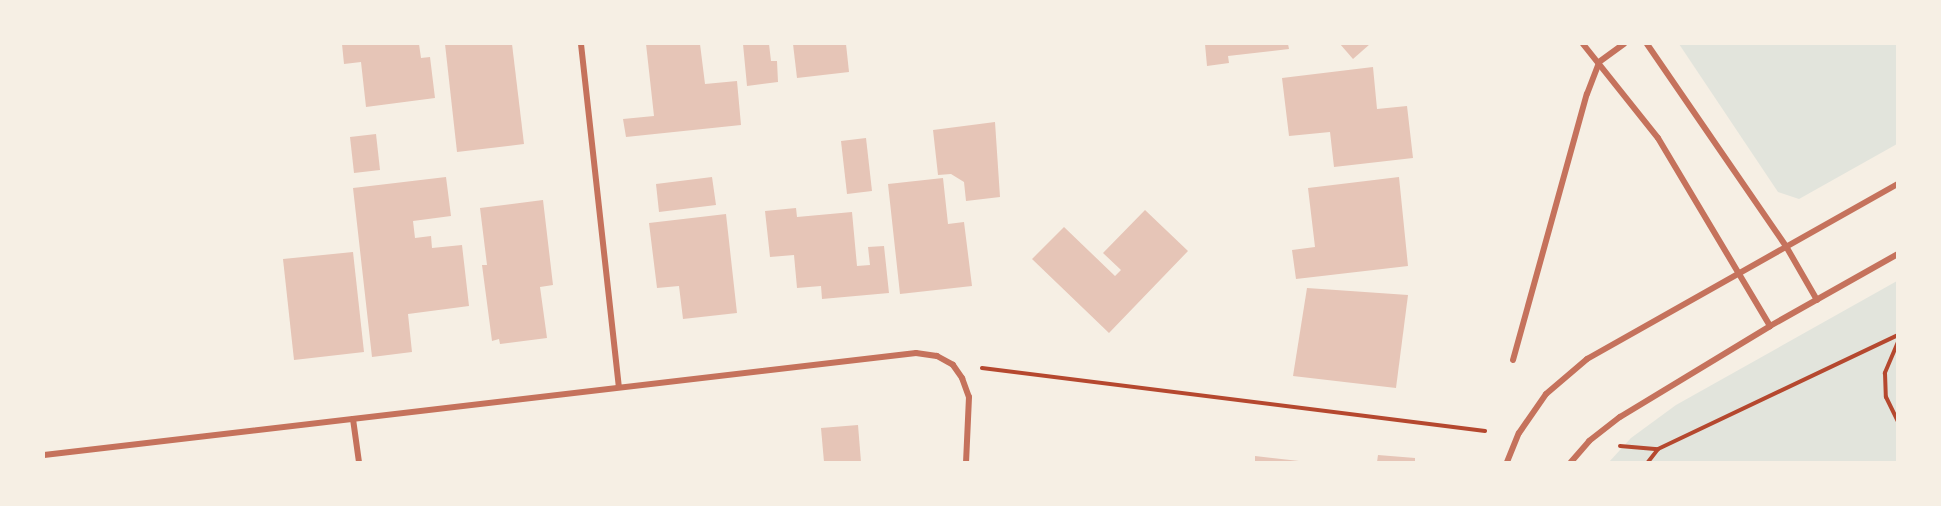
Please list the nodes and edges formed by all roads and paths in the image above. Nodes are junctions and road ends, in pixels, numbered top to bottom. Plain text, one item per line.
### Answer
1 (581, 44) edge
2 (1583, 44) edge
3 (1624, 44) edge
4 (1647, 44) edge
5 (1599, 62) junction
6 (1898, 184) edge
7 (1787, 248) junction
8 (1898, 254) edge
9 (1739, 274) junction
10 (1817, 300) junction
11 (1770, 326) junction
12 (1898, 335) edge
13 (1898, 342) edge
14 (1513, 360) dead end
15 (952, 365) junction
16 (619, 386) junction
17 (353, 419) junction
18 (1898, 422) edge
19 (1485, 431) dead end
20 (1619, 446) dead end
21 (1658, 450) junction
22 (44, 454) edge
23 (359, 462) edge
24 (966, 462) edge
25 (1507, 462) edge
26 (1571, 462) edge
27 (1648, 462) edge

1 - 16 street
2 - 5 street
3 - 5 street
4 - 7 street
5 - 9 street
5 - 14 street
6 - 7 street
7 - 9 street
7 - 10 street
8 - 10 street
9 - 11 street
9 - 25 street
10 - 11 street
11 - 26 street
12 - 21 path
13 - 18 path
15 - 16 street
15 - 19 path
15 - 24 street
16 - 17 street
17 - 22 street
17 - 23 street
20 - 21 path
21 - 27 path

